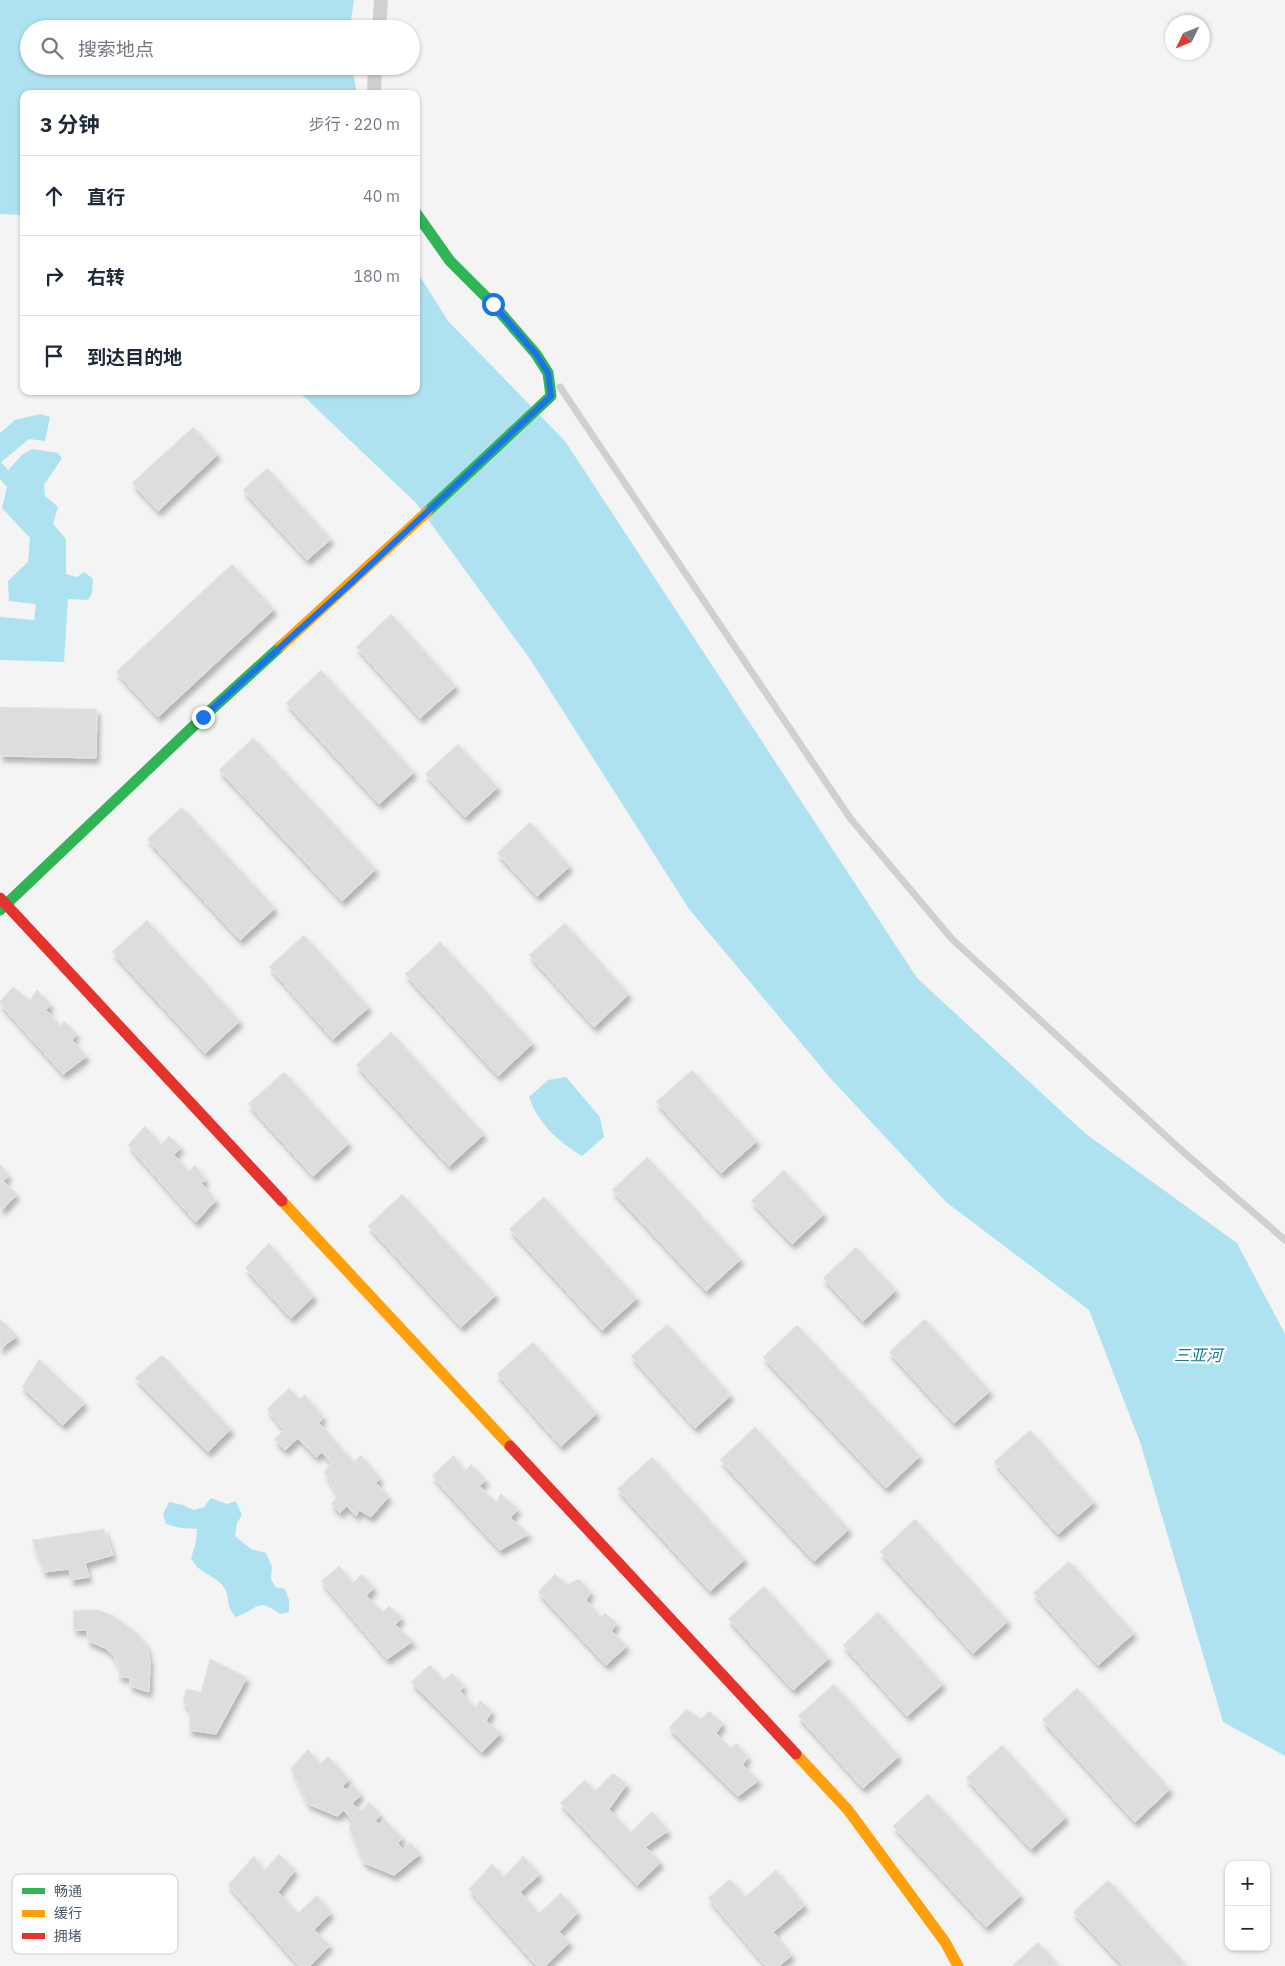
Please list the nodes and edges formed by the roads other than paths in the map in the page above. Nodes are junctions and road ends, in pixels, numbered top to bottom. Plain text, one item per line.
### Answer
1 (381, 0) edge
2 (379, 20) edge
3 (375, 75) edge
4 (374, 90) edge
5 (420, 219) edge
6 (560, 387) dead end
7 (2, 904) edge
8 (1285, 1240) edge
9 (958, 1966) edge

1 - 2 street
3 - 4 street
5 - 7 street
6 - 8 lane
7 - 9 street

